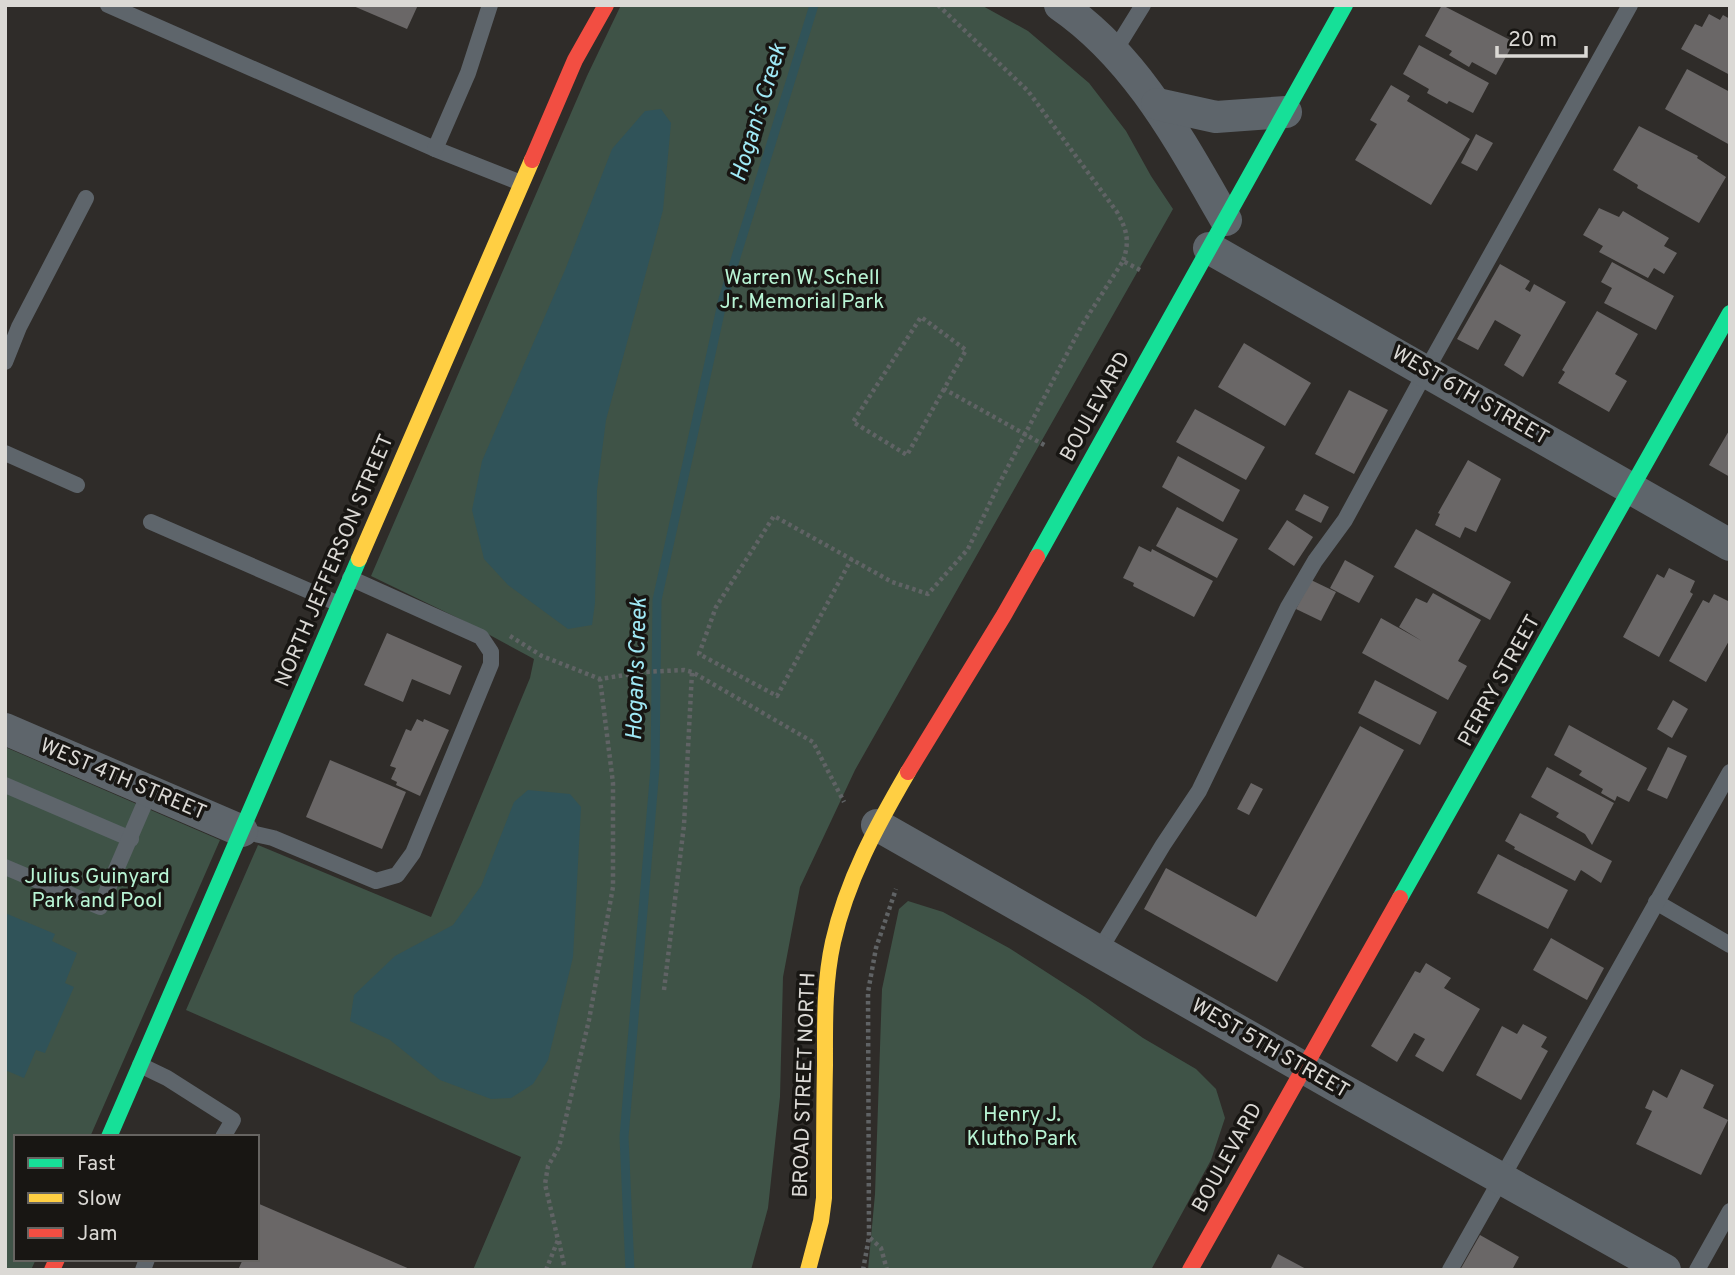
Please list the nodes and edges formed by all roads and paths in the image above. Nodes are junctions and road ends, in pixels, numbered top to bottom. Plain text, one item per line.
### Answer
1 (108, 5) edge
2 (490, 5) edge
3 (606, 5) edge
4 (938, 5) edge
5 (1060, 5) edge
6 (1143, 5) edge
7 (1345, 5) edge
8 (1629, 5) edge
9 (1114, 52) junction
10 (1157, 104) junction
11 (1286, 112) junction
12 (435, 149) junction
13 (521, 183) junction
14 (86, 198) dead end
15 (1226, 219) junction
16 (1209, 248) junction
17 (1123, 261) junction
18 (1142, 271) dead end
19 (1730, 313) edge
20 (5, 362) edge
21 (1426, 371) junction
22 (944, 389) junction
23 (1026, 434) junction
24 (1046, 446) dead end
25 (5, 453) edge
26 (77, 485) dead end
27 (1631, 490) junction
28 (151, 522) dead end
29 (1730, 545) edge
30 (852, 558) junction
31 (350, 578) junction
32 (339, 604) junction
33 (508, 635) dead end
34 (692, 672) junction
35 (600, 679) junction
36 (5, 729) edge
37 (1730, 772) edge
38 (5, 785) edge
39 (150, 792) junction
40 (844, 802) dead end
41 (877, 825) junction
42 (242, 831) junction
43 (131, 838) junction
44 (5, 867) edge
45 (897, 889) dead end
46 (1656, 902) junction
47 (1730, 945) edge
48 (1099, 951) junction
49 (664, 990) dead end
50 (140, 1065) junction
51 (1303, 1067) junction
52 (110, 1135) edge
53 (224, 1135) edge
54 (1500, 1178) junction
55 (1730, 1211) edge
56 (869, 1237) junction
57 (558, 1240) junction
58 (546, 1270) edge
59 (565, 1270) edge
60 (808, 1270) edge
61 (863, 1270) edge
62 (887, 1270) edge
63 (1190, 1270) edge
64 (1450, 1270) edge
65 (1665, 1270) edge
66 (1697, 1270) edge

1 - 12 lane
2 - 12 lane
3 - 13 street, NORTH JEFFERSON STREET
4 - 17 path
5 - 9 street
6 - 9 lane
7 - 11 street, BOULEVARD
8 - 21 lane
9 - 10 street
10 - 11 street
10 - 15 street
11 - 15 street, BOULEVARD
12 - 13 lane
13 - 31 street, NORTH JEFFERSON STREET
14 - 20 lane
15 - 16 street, BOULEVARD
16 - 21 street, WEST 6TH STREET
16 - 41 street, BOULEVARD
17 - 18 path
17 - 23 path
19 - 27 street, PERRY STREET
21 - 27 street, WEST 6TH STREET
21 - 48 lane
22 - 22 path
22 - 23 path
23 - 24 path
23 - 30 path
25 - 26 lane
27 - 29 street, WEST 6TH STREET
27 - 51 street, PERRY STREET
28 - 32 lane
30 - 30 path
31 - 32 street, NORTH JEFFERSON STREET
31 - 42 lane
32 - 42 street, NORTH JEFFERSON STREET
33 - 35 path
34 - 35 path
34 - 40 path
34 - 49 path
35 - 57 path
36 - 39 street, WEST 4TH STREET
37 - 46 lane
38 - 43 lane
39 - 42 street, WEST 4TH STREET
39 - 43 lane
41 - 48 street, WEST 5TH STREET
41 - 60 street, BROAD STREET NORTH
42 - 50 street, NORTH JEFFERSON STREET
43 - 44 lane
45 - 56 path
46 - 47 lane
46 - 54 lane
48 - 51 street, WEST 5TH STREET
50 - 52 street, NORTH JEFFERSON STREET
50 - 53 lane
51 - 54 street, WEST 5TH STREET
51 - 63 street, BOULEVARD
54 - 64 lane
54 - 65 street, WEST 5TH STREET
55 - 66 lane
56 - 61 path
56 - 62 path
57 - 58 path
57 - 59 path

